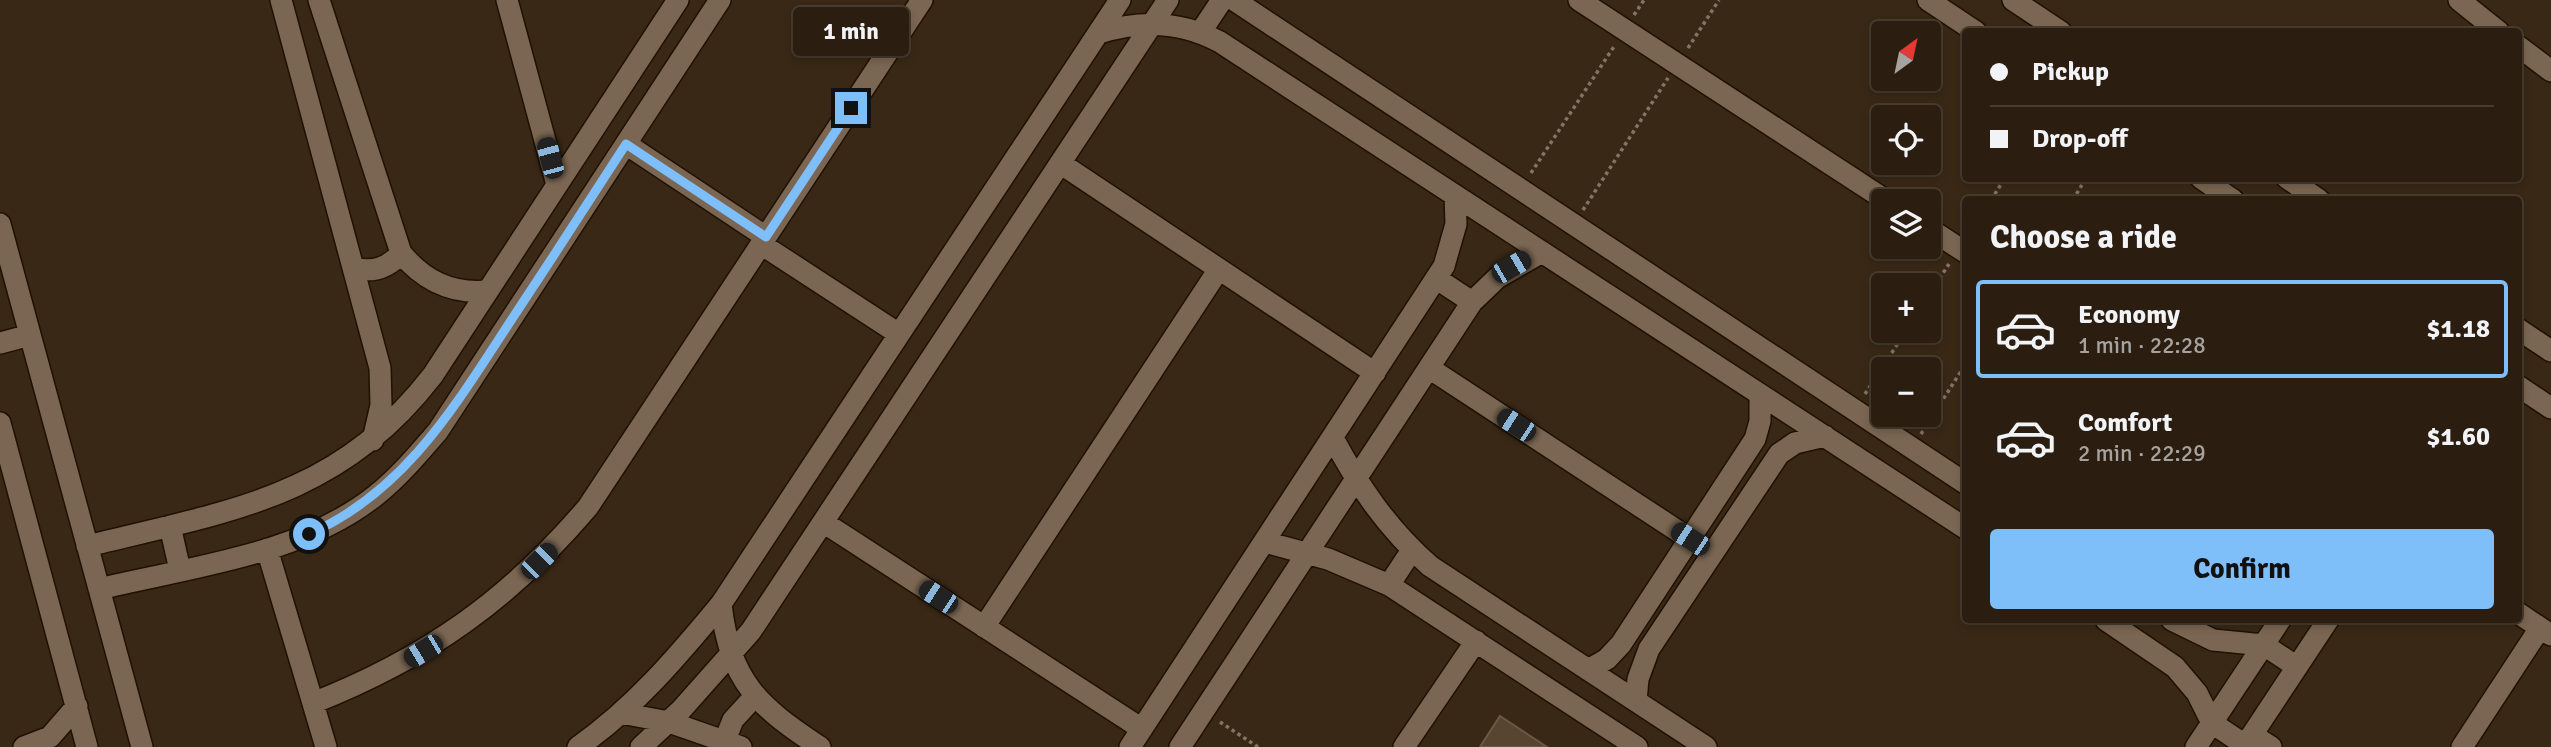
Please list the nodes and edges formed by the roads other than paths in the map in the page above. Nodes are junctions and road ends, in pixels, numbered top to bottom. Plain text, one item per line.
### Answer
1 (281, 0) edge
2 (320, 0) edge
3 (508, 0) edge
4 (678, 0) edge
5 (720, 0) edge
6 (922, 0) edge
7 (1120, 0) edge
8 (1168, 0) edge
9 (1222, 0) edge
10 (1234, 0) edge
11 (1579, 0) edge
12 (1928, 0) edge
13 (2012, 0) edge
14 (2459, 0) edge
15 (1152, 24) junction
16 (1970, 28) edge
17 (2055, 28) edge
18 (2494, 28) edge
19 (1098, 33) junction
20 (1200, 33) junction
21 (2522, 49) edge
22 (2551, 71) edge
23 (626, 144) junction
24 (1060, 163) junction
25 (2207, 182) edge
26 (2293, 182) edge
27 (557, 185) junction
28 (1871, 191) edge
29 (1455, 195) junction
30 (2227, 196) edge
31 (2313, 196) edge
32 (0, 224) edge
33 (1941, 236) edge
34 (764, 240) junction
35 (1962, 250) edge
36 (1542, 252) junction
37 (401, 253) junction
38 (505, 264) junction
39 (354, 268) junction
40 (1219, 269) junction
41 (1437, 279) junction
42 (535, 284) junction
43 (1665, 285) junction
44 (487, 291) junction
45 (1472, 302) junction
46 (1643, 318) junction
47 (2522, 332) edge
48 (899, 334) junction
49 (30, 335) junction
50 (0, 343) edge
51 (2551, 351) edge
52 (1429, 368) junction
53 (1376, 373) junction
54 (2522, 392) edge
55 (1760, 395) junction
56 (2551, 408) edge
57 (0, 423) edge
58 (1825, 436) junction
59 (1332, 438) junction
60 (1755, 439) junction
61 (373, 440) junction
62 (1779, 454) junction
63 (1355, 480) junction
64 (1962, 481) edge
65 (824, 522) junction
66 (1962, 525) edge
67 (170, 526) junction
68 (1690, 539) junction
69 (1265, 542) junction
70 (87, 546) junction
71 (267, 549) junction
72 (1412, 550) junction
73 (1307, 552) junction
74 (180, 570) junction
75 (1389, 585) junction
76 (99, 589) junction
77 (721, 604) junction
78 (2522, 616) edge
79 (2111, 623) edge
80 (2164, 623) edge
81 (2178, 623) edge
82 (2278, 623) edge
83 (2326, 623) edge
84 (984, 627) junction
85 (2546, 631) edge
86 (1628, 635) junction
87 (1476, 641) junction
88 (2264, 645) junction
89 (2148, 647) junction
90 (1649, 649) junction
91 (733, 654) junction
92 (2297, 667) junction
93 (1588, 670) junction
94 (755, 696) junction
95 (1636, 701) junction
96 (313, 703) junction
97 (77, 706) junction
98 (621, 713) junction
99 (669, 722) junction
100 (2212, 723) junction
101 (1136, 738) edge
102 (2247, 743) edge
103 (733, 744) edge
104 (39, 745) edge
105 (87, 747) edge
106 (142, 747) edge
107 (326, 747) edge
108 (578, 747) edge
109 (641, 747) edge
110 (820, 747) edge
111 (1180, 747) edge
112 (1404, 747) edge
113 (1636, 747) edge
114 (1706, 747) edge
115 (2196, 747) edge
116 (2271, 747) edge
117 (2462, 747) edge

1 - 39 street
2 - 37 street
3 - 27 street
4 - 27 street
5 - 23 street
6 - 34 street
7 - 19 street
8 - 15 street
9 - 20 street
10 - 43 street
11 - 28 street
12 - 16 street
13 - 17 street
14 - 18 street
15 - 19 street
15 - 20 street
15 - 24 street
19 - 48 street
20 - 29 street
21 - 22 street
23 - 34 street
23 - 42 street
24 - 40 street
24 - 65 street
25 - 30 street
26 - 31 street
27 - 38 street
29 - 36 street
29 - 41 street
32 - 49 street
33 - 35 street
34 - 48 street
34 - 96 street
36 - 45 street
36 - 46 street
37 - 39 street
37 - 44 street
38 - 42 street
38 - 44 street
39 - 61 street
40 - 53 street
40 - 84 street
41 - 45 street
41 - 53 street
42 - 71 street
43 - 46 street
43 - 64 street
44 - 61 street
45 - 52 street
46 - 55 street
47 - 51 street
48 - 77 street
49 - 50 street
49 - 70 street
52 - 63 street
52 - 68 street
53 - 59 street
54 - 56 street
55 - 58 street
55 - 60 street
57 - 97 street
58 - 62 street
58 - 66 street
59 - 63 street
59 - 69 street
60 - 62 street
60 - 68 street
61 - 67 street
62 - 90 street
63 - 72 street
63 - 73 street
65 - 84 street
65 - 91 street
67 - 70 street
67 - 74 street
68 - 86 street
69 - 73 street
69 - 101 street
70 - 76 street
71 - 74 street
71 - 96 street
72 - 75 street
72 - 93 street
73 - 75 street
73 - 111 street
74 - 76 street
75 - 87 street
76 - 106 street
77 - 91 street
77 - 98 street
78 - 85 street
79 - 89 street
80 - 89 street
81 - 88 street
82 - 88 street
83 - 92 street
84 - 101 street
85 - 117 street
86 - 90 street
86 - 93 street
87 - 112 street
87 - 113 street
88 - 92 street
88 - 100 street
89 - 100 street
90 - 95 street
91 - 94 street
91 - 99 street
92 - 102 street
93 - 95 street
94 - 103 street
94 - 110 street
95 - 114 street
96 - 107 street
97 - 104 street
97 - 105 street
98 - 99 street
98 - 108 street
99 - 103 street
99 - 109 street
100 - 102 street
100 - 115 street
102 - 116 street

